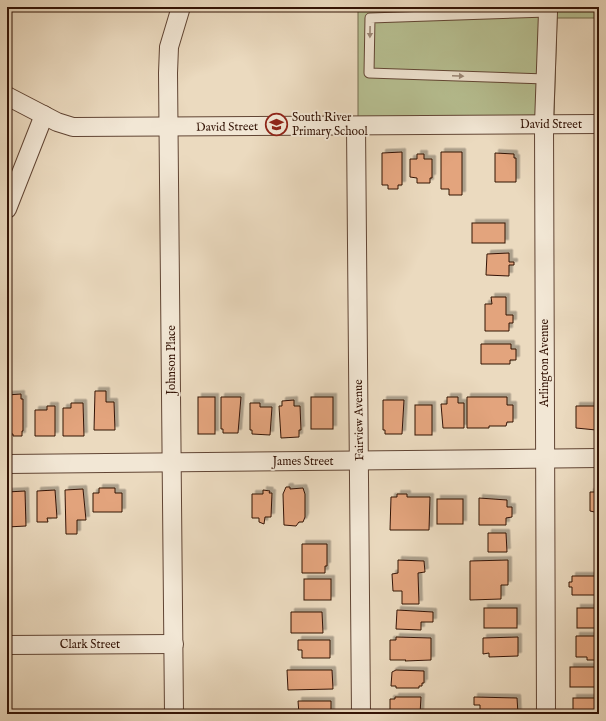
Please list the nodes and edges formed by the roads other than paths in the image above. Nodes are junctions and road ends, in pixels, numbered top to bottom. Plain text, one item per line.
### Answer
1 (181, 7) edge
2 (548, 12) joint
3 (546, 79) junction
4 (7, 96) edge
5 (44, 115) junction
6 (544, 124) junction
7 (599, 124) edge
8 (356, 126) junction
9 (170, 128) junction
10 (7, 209) edge
11 (544, 458) junction
12 (599, 458) edge
13 (359, 461) junction
14 (172, 462) junction
15 (7, 464) edge
16 (174, 644) junction
17 (7, 645) edge
18 (174, 714) edge
19 (360, 714) edge
20 (546, 714) edge

1 - 9 street, Johnson Place
2 - 3 street, Arlington Avenue
2 -> 3 lane
3 - 6 street, Arlington Avenue
4 - 5 street, David Street
5 - 9 street, David Street
5 - 10 street
6 - 7 street, David Street
6 - 8 street, David Street
6 - 11 street, Arlington Avenue
8 - 9 street, David Street
8 - 13 street, Fairview Avenue
9 - 14 street, Johnson Place
11 - 12 street, James Street
11 - 13 street, James Street
11 - 20 street, Arlington Avenue
13 - 14 street, James Street
13 - 19 street, Fairview Avenue
14 - 15 street, James Street
14 - 16 street, Johnson Place
16 - 17 street, Clark Street
16 - 18 street, Johnson Place

